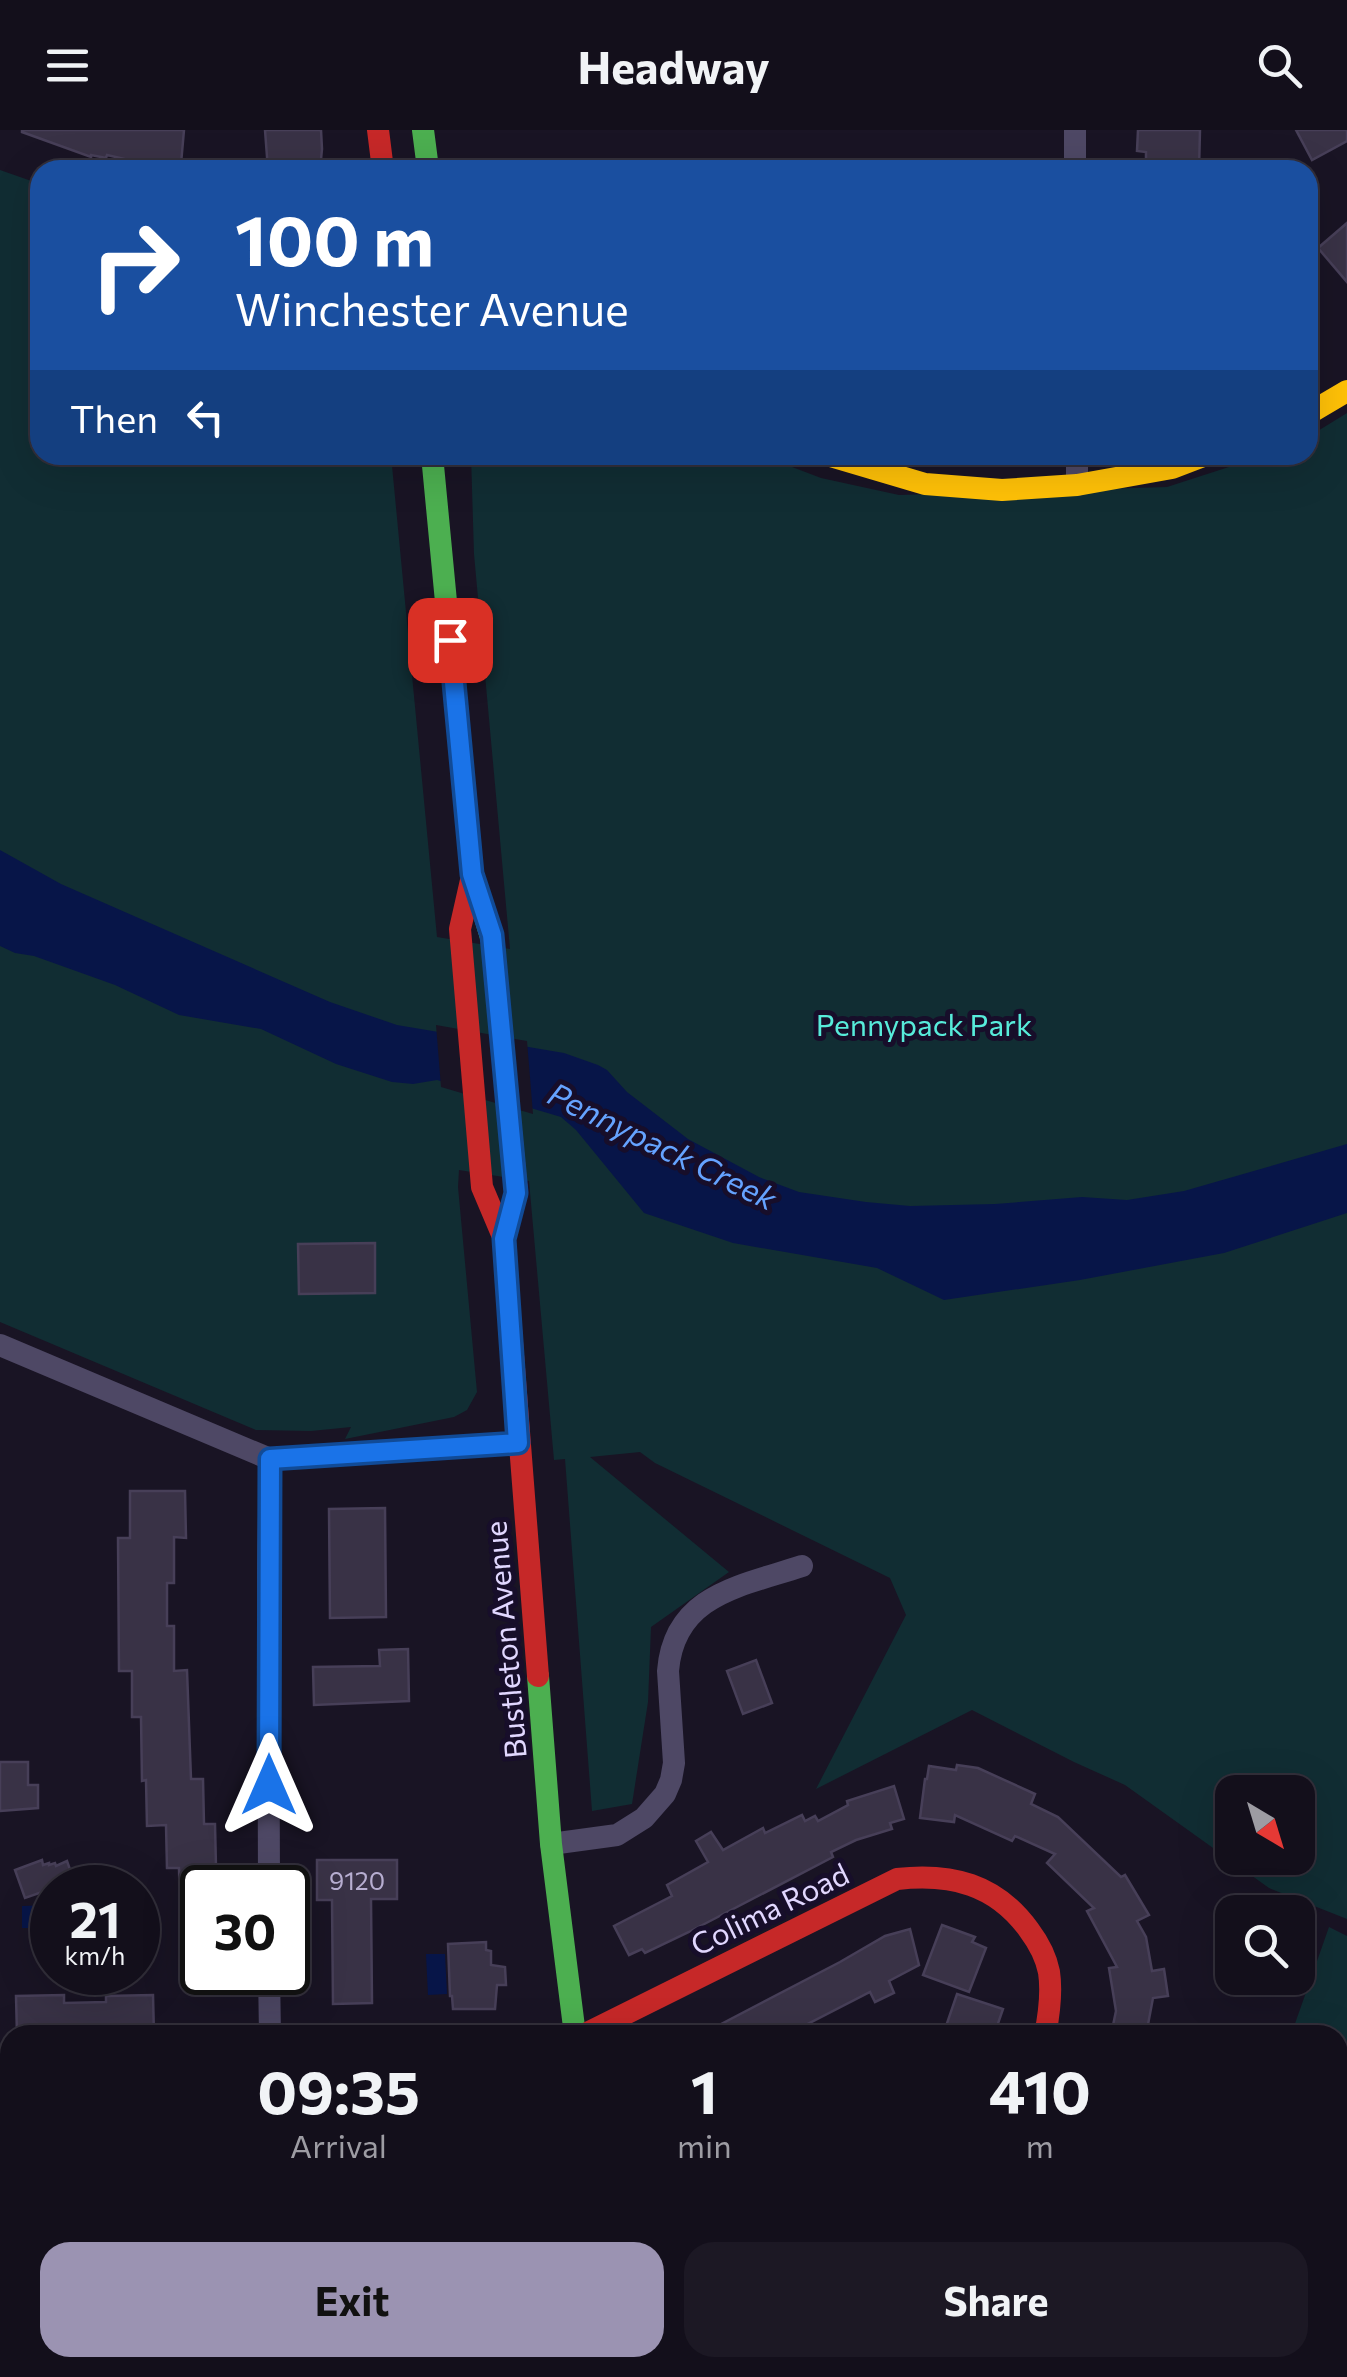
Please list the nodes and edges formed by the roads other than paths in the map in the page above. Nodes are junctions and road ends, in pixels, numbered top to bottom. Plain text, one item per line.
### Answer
1 (378, 130) edge
2 (423, 130) edge
3 (1075, 130) edge
4 (382, 160) edge
5 (427, 160) edge
6 (1075, 160) edge
7 (1347, 391) edge
8 (1318, 408) edge
9 (433, 465) edge
10 (861, 465) edge
11 (1077, 465) edge
12 (1180, 465) edge
13 (1077, 485) junction
14 (472, 874) junction
15 (504, 1239) junction
16 (0, 1345) edge
17 (518, 1443) junction
18 (270, 1459) junction
19 (802, 1566) dead end
20 (550, 1844) junction
21 (269, 1865) edge
22 (270, 1995) edge
23 (270, 2025) edge
24 (574, 2025) edge
25 (604, 2025) edge
26 (1047, 2025) edge

1 - 4 main road
2 - 5 main road
3 - 6 street
7 - 8 main road
9 - 14 main road, Bustleton Avenue
10 - 13 main road
11 - 13 street
12 - 13 main road
14 - 15 main road, Bustleton Avenue
14 - 15 main road, Bustleton Avenue
15 - 17 main road, Bustleton Avenue
16 - 18 street
17 - 18 street
17 - 20 main road, Bustleton Avenue
18 - 21 street
19 - 20 street
20 - 24 main road, Bustleton Avenue
22 - 23 street
25 - 26 main road, Colima Road

